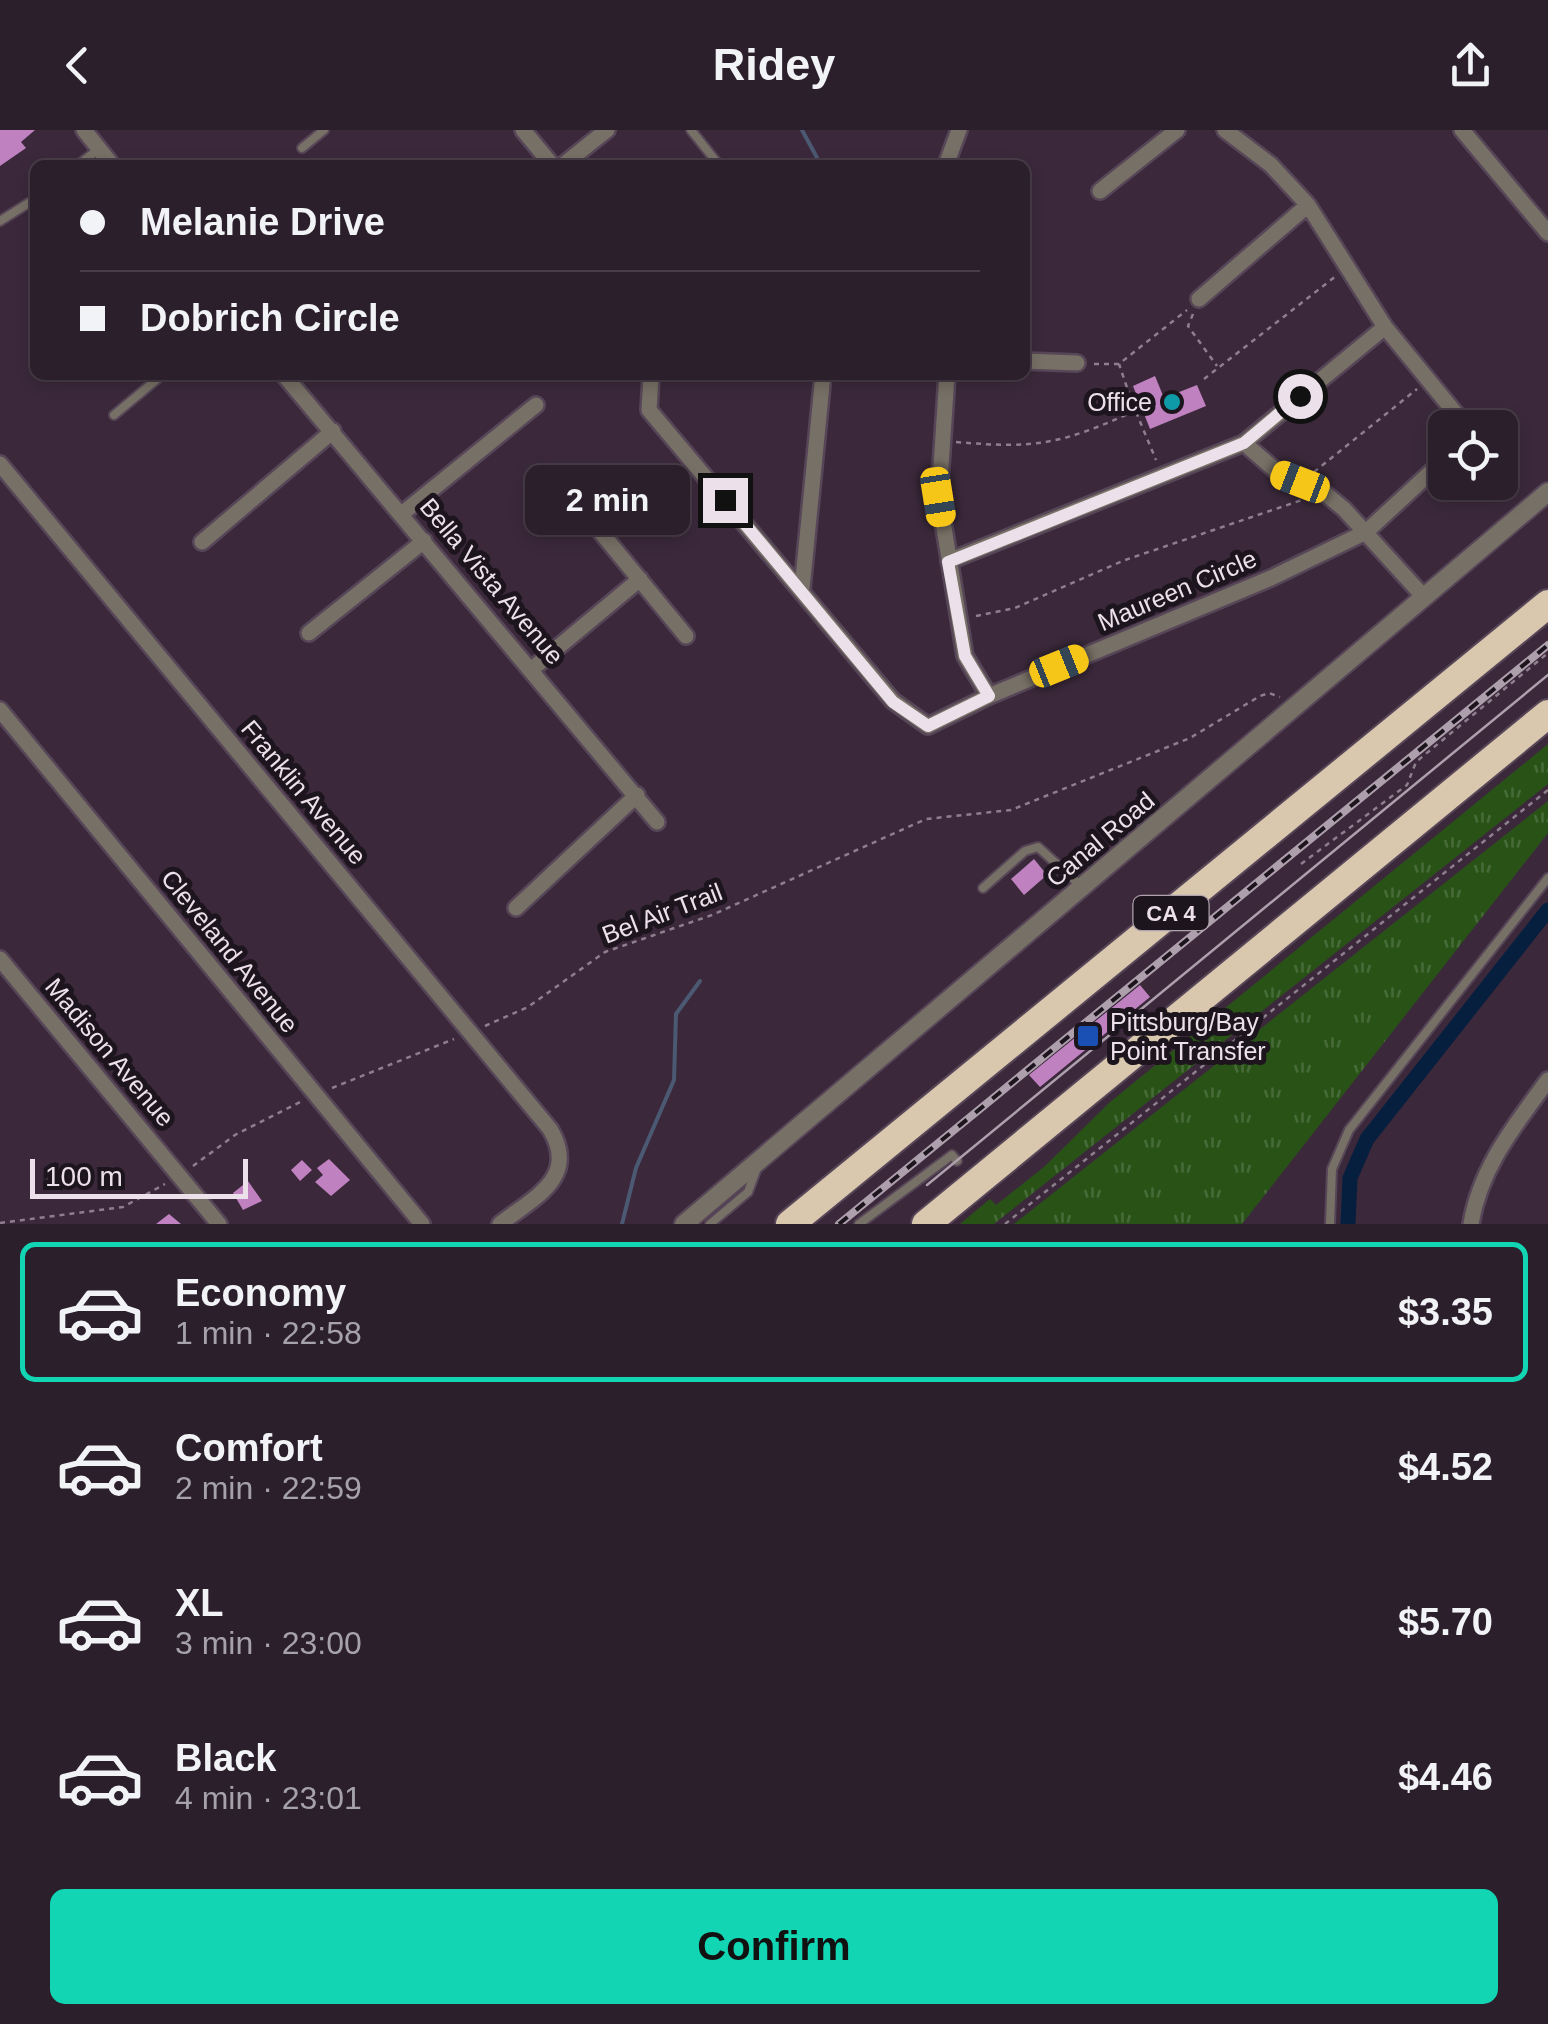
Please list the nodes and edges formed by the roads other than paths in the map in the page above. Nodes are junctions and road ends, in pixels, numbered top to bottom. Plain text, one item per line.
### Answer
1 (84, 130) edge
2 (324, 130) edge
3 (522, 130) edge
4 (607, 130) edge
5 (691, 130) edge
6 (959, 130) edge
7 (1178, 130) edge
8 (1225, 130) edge
9 (1462, 130) edge
10 (302, 148) dead end
11 (99, 149) junction
12 (85, 160) edge
13 (108, 160) edge
14 (548, 160) edge
15 (569, 160) edge
16 (715, 160) edge
17 (948, 160) edge
18 (1100, 191) dead end
19 (30, 202) edge
20 (1308, 205) junction
21 (0, 222) edge
22 (1548, 233) edge
23 (1200, 299) road end
24 (1385, 327) junction
25 (1030, 361) edge
26 (1076, 363) road end
27 (156, 380) edge
28 (296, 380) edge
29 (651, 380) edge
30 (823, 380) edge
31 (946, 380) edge
32 (536, 405) dead end
33 (1453, 410) edge
34 (114, 416) dead end
35 (333, 430) junction
36 (1244, 443) junction
37 (0, 464) edge
38 (1428, 475) edge
39 (1548, 492) edge
40 (403, 513) junction
41 (590, 519) dead end
42 (1366, 532) junction
43 (424, 540) junction
44 (202, 542) dead end
45 (948, 562) junction
46 (640, 579) junction
47 (802, 589) junction
48 (1424, 596) junction
49 (1548, 604) edge
50 (308, 633) dead end
51 (686, 636) dead end
52 (532, 669) junction
53 (989, 696) junction
54 (0, 710) edge
55 (1548, 714) edge
56 (637, 795) junction
57 (658, 822) dead end
58 (1548, 878) edge
59 (1082, 887) junction
60 (983, 888) dead end
61 (516, 908) dead end
62 (0, 959) edge
63 (1548, 1080) edge
64 (760, 1160) junction
65 (957, 1161) dead end
66 (219, 1224) edge
67 (422, 1224) edge
68 (500, 1224) edge
69 (684, 1224) edge
70 (710, 1224) edge
71 (790, 1224) edge
72 (859, 1224) edge
73 (926, 1224) edge
74 (1330, 1224) edge
75 (1470, 1224) edge

1 - 11 street
2 - 10 lane
3 - 14 street
4 - 15 street
5 - 16 lane
6 - 17 street
7 - 18 street
8 - 20 street
9 - 22 street
11 - 12 lane
11 - 13 street
19 - 21 lane
20 - 23 street
20 - 24 street
24 - 33 street
24 - 36 street
25 - 26 street
27 - 34 lane
28 - 35 street, Bella Vista Avenue
29 - 47 street
30 - 47 street
31 - 45 street
32 - 40 street
35 - 40 street, Bella Vista Avenue
35 - 44 street
36 - 42 street
36 - 45 street
37 - 68 street, Franklin Avenue
38 - 42 street, Maureen Circle
39 - 48 street, Canal Road
40 - 43 street, Bella Vista Avenue
41 - 46 street
42 - 48 street
42 - 53 street, Maureen Circle
43 - 50 street
43 - 52 street, Bella Vista Avenue
45 - 53 street
46 - 51 street
46 - 52 street
47 - 53 street, Maureen Circle
48 - 59 street, Canal Road
49 - 71 highway, CA 4
52 - 56 street, Bella Vista Avenue
54 - 67 street, Cleveland Avenue
55 - 73 highway
56 - 57 street, Bella Vista Avenue
56 - 61 street
58 - 74 lane
59 - 60 lane
59 - 64 street, Canal Road
62 - 66 street, Madison Avenue
63 - 75 street
64 - 69 street, Canal Road
64 - 70 lane
65 - 72 lane

